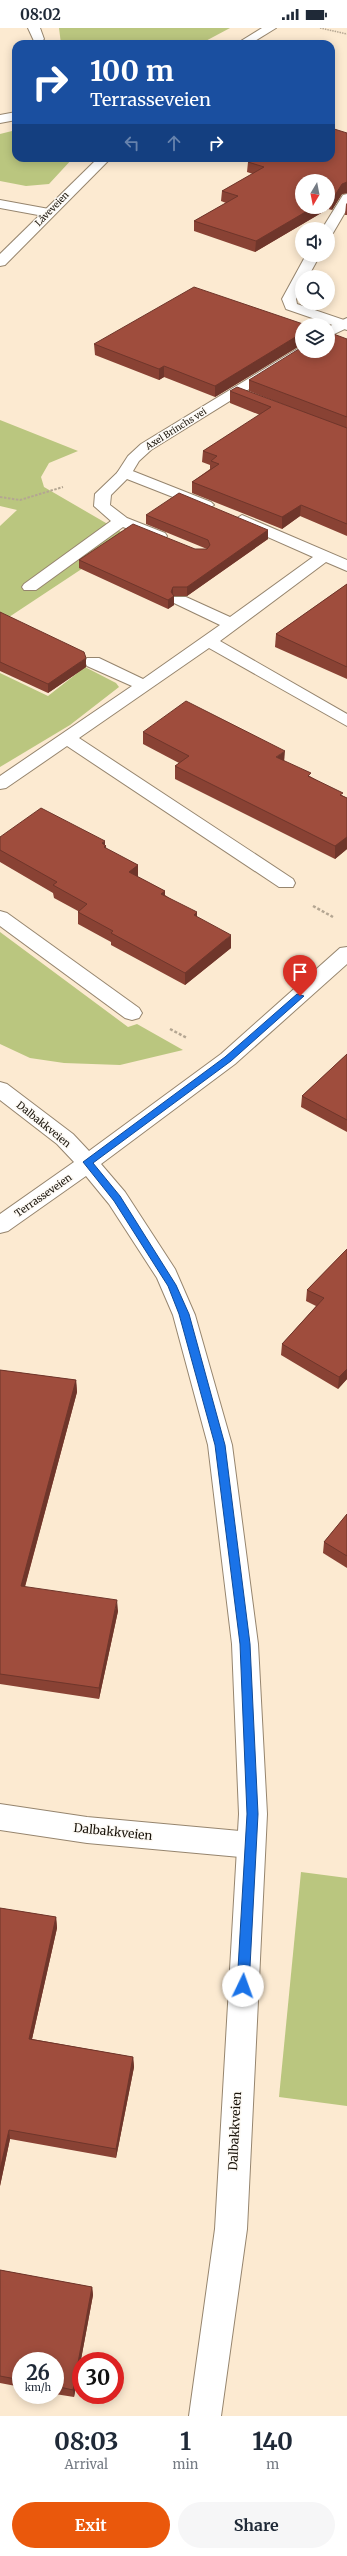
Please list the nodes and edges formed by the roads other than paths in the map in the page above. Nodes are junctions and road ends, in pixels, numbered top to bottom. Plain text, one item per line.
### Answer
1 (34, 28) edge
2 (270, 28) edge
3 (38, 39) dead end
4 (249, 40) edge
5 (12, 117) edge
6 (0, 119) edge
7 (102, 162) edge
8 (347, 198) edge
9 (0, 204) edge
10 (49, 213) junction
11 (333, 222) edge
12 (0, 262) edge
13 (309, 262) edge
14 (345, 324) edge
15 (335, 330) edge
16 (295, 354) edge
17 (236, 392) junction
18 (250, 398) edge
19 (124, 472) junction
20 (122, 521) junction
21 (172, 542) edge
22 (324, 556) junction
23 (347, 566) edge
24 (30, 587) dead end
25 (180, 600) edge
26 (231, 624) junction
27 (209, 641) junction
28 (93, 662) dead end
29 (143, 685) junction
30 (347, 721) edge
31 (68, 739) junction
32 (0, 784) edge
33 (286, 883) dead end
34 (0, 917) edge
35 (347, 953) edge
36 (132, 1013) road end
37 (0, 1089) edge
38 (88, 1162) junction
39 (0, 1225) edge
40 (0, 1817) edge
41 (251, 1845) junction
42 (205, 2416) edge

1 - 3 street
2 - 4 street
5 - 6 street
7 - 10 street, Låveveien
8 - 11 street
9 - 10 street
10 - 12 street, Låveveien
13 - 14 street
14 - 15 street
16 - 17 street, Axel Brinchs vei
17 - 18 street
17 - 19 street, Axel Brinchs vei
19 - 20 street, Axel Brinchs vei
19 - 22 street
20 - 21 street, Axel Brinchs vei
20 - 24 street
22 - 23 street
22 - 26 street
25 - 26 street
26 - 27 street
27 - 29 street
27 - 30 street
28 - 29 street
29 - 31 street
31 - 32 street
31 - 33 street
34 - 36 street
35 - 38 street, Terrasseveien
37 - 38 street, Dalbakkveien
38 - 39 street, Terrasseveien
38 - 41 street, Dalbakkveien
40 - 41 street, Dalbakkveien
41 - 42 street, Dalbakkveien

